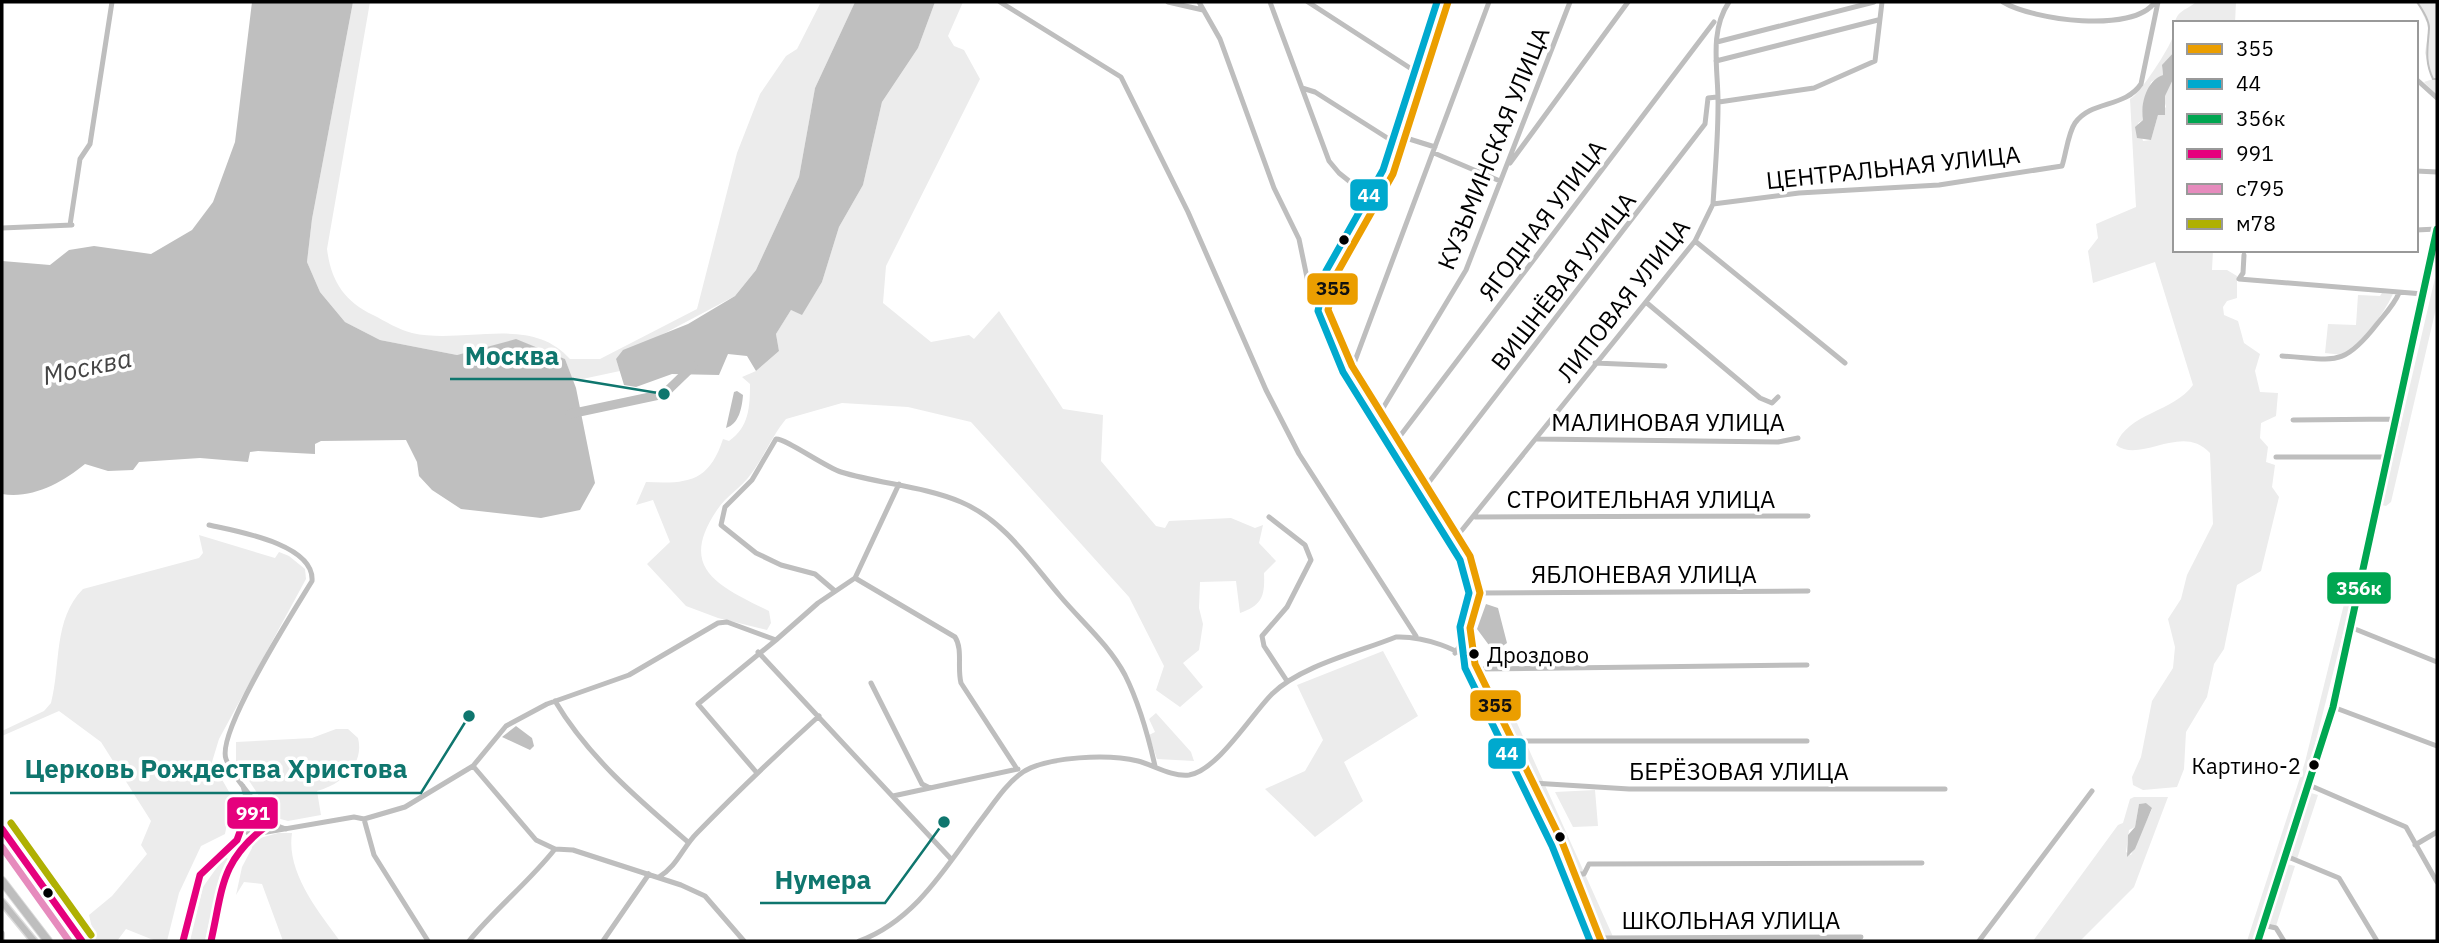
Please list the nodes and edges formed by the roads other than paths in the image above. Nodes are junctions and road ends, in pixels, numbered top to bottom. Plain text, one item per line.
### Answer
1 (112, 2) edge
2 (1000, 2) edge
3 (1168, 2) edge
4 (1199, 2) edge
5 (1270, 2) edge
6 (1308, 2) edge
7 (1439, 2) edge
8 (1489, 2) edge
9 (1570, 2) edge
10 (1628, 2) edge
11 (1729, 2) edge
12 (1874, 2) edge
13 (1882, 2) edge
14 (2003, 2) edge
15 (2157, 2) edge
16 (1448, 4) edge
17 (1203, 10) junction
18 (1878, 20) junction
19 (1714, 22) dead end
20 (1717, 42) junction
21 (1716, 61) junction
22 (1410, 68) dead end
23 (2418, 81) edge
24 (1302, 88) junction
25 (2437, 99) edge
26 (1718, 100) junction
27 (1406, 138) junction
28 (1389, 139) dead end
29 (1435, 150) junction
30 (1504, 170) junction
31 (2418, 171) edge
32 (2437, 172) edge
33 (1500, 181) junction
34 (1378, 204) junction
35 (1713, 204) junction
36 (2, 228) edge
37 (2437, 229) edge
38 (2418, 230) edge
39 (1695, 241) junction
40 (2244, 255) dead end
41 (2399, 293) junction
42 (2423, 294) junction
43 (1647, 303) junction
44 (1328, 310) junction
45 (2282, 356) dead end
46 (1595, 363) junction
47 (1845, 363) dead end
48 (1352, 366) junction
49 (1664, 366) dead end
50 (1778, 397) dead end
51 (1380, 413) junction
52 (2395, 419) junction
53 (2293, 420) dead end
54 (1798, 438) dead end
55 (1537, 439) junction
56 (1397, 440) junction
57 (2276, 457) dead end
58 (2387, 457) junction
59 (899, 484) junction
60 (1426, 486) junction
61 (1808, 516) dead end
62 (1269, 517) dead end
63 (1475, 517) junction
64 (209, 525) dead end
65 (1458, 536) junction
66 (855, 578) junction
67 (835, 591) junction
68 (1808, 591) dead end
69 (1479, 593) junction
70 (2350, 627) junction
71 (1470, 628) junction
72 (1416, 636) junction
73 (774, 640) junction
74 (758, 652) junction
75 (1455, 653) junction
76 (2437, 662) edge
77 (1807, 665) dead end
78 (1477, 666) junction
79 (1287, 681) junction
80 (871, 682) dead end
81 (555, 701) junction
82 (2333, 707) junction
83 (818, 716) junction
84 (1513, 741) junction
85 (1807, 741) dead end
86 (2437, 746) edge
87 (475, 764) junction
88 (1154, 766) junction
89 (1017, 769) junction
90 (1024, 771) junction
91 (757, 773) junction
92 (1533, 783) junction
93 (2309, 785) junction
94 (243, 786) junction
95 (933, 787) junction
96 (1945, 789) dead end
97 (2092, 791) dead end
98 (893, 796) junction
99 (262, 816) junction
100 (364, 818) junction
101 (243, 820) junction
102 (2, 829) edge
103 (289, 830) junction
104 (2437, 832) edge
105 (256, 835) junction
106 (237, 840) junction
107 (688, 842) junction
108 (2415, 845) junction
109 (2, 846) edge
110 (555, 849) junction
111 (2286, 856) junction
112 (951, 859) junction
113 (1922, 863) dead end
114 (675, 867) junction
115 (228, 868) junction
116 (649, 874) junction
117 (1574, 874) junction
118 (659, 877) junction
119 (2, 881) edge
120 (2437, 883) edge
121 (681, 885) junction
122 (2, 902) edge
123 (2263, 925) junction
124 (2, 933) edge
125 (1861, 937) dead end
126 (1600, 940) edge
127 (2, 941) edge
128 (34, 941) edge
129 (48, 941) edge
130 (70, 941) edge
131 (82, 941) edge
132 (183, 941) edge
133 (211, 941) edge
134 (428, 941) edge
135 (470, 941) edge
136 (603, 941) edge
137 (744, 941) edge
138 (859, 941) edge
139 (1979, 941) edge
140 (2258, 941) edge
141 (2284, 941) edge
142 (2377, 941) edge

1 - 36 street
2 - 72 street
3 - 17 street
4 - 17 street
5 - 24 street
6 - 22 street
7 - 16 street
8 - 29 street
9 - 30 street, КУЗЬМИНСКАЯ УЛИЦА
10 - 30 street
11 - 20 street, ЛИПОВАЯ УЛИЦА
12 - 20 street
13 - 18 street
14 - 15 street
15 - 35 street, ЦЕНТРАЛЬНАЯ УЛИЦА
16 - 27 street
17 - 44 street
18 - 21 street
18 - 26 street
19 - 56 street, ЯГОДНАЯ УЛИЦА
20 - 21 street, ЛИПОВАЯ УЛИЦА
21 - 26 street, ЛИПОВАЯ УЛИЦА
23 - 25 street
24 - 28 street
24 - 34 street
26 - 35 street, ЛИПОВАЯ УЛИЦА
26 - 60 street, ВИШНЁВАЯ УЛИЦА
27 - 29 street
27 - 34 street
29 - 33 street
29 - 48 street
30 - 33 street, КУЗЬМИНСКАЯ УЛИЦА
31 - 32 street
33 - 51 street, КУЗЬМИНСКАЯ УЛИЦА
34 - 44 street
35 - 39 street, ЛИПОВАЯ УЛИЦА
37 - 38 street
37 - 42 street
39 - 43 street, ЛИПОВАЯ УЛИЦА
39 - 47 street
40 - 41 street
41 - 42 street
41 - 45 street
42 - 52 street
43 - 46 street, ЛИПОВАЯ УЛИЦА
43 - 50 street
44 - 48 street
46 - 49 street
46 - 55 street, ЛИПОВАЯ УЛИЦА
48 - 51 street
51 - 56 street
52 - 53 street
52 - 58 street
54 - 55 street, МАЛИНОВАЯ УЛИЦА
55 - 63 street, ЛИПОВАЯ УЛИЦА
56 - 60 street
57 - 58 street
58 - 70 street
59 - 66 street
59 - 67 street
59 - 88 street
60 - 65 street
61 - 63 street, СТРОИТЕЛЬНАЯ УЛИЦА
62 - 79 street
63 - 65 street, ЛИПОВАЯ УЛИЦА
64 - 94 street
65 - 69 street
66 - 67 street
66 - 89 street
67 - 73 street
68 - 69 street, ЯБЛОНЕВАЯ УЛИЦА
69 - 71 street
70 - 76 street
70 - 82 street
71 - 75 street
71 - 78 street
72 - 75 street
72 - 79 street
73 - 74 street
73 - 81 street
74 - 83 street
74 - 91 street
75 - 78 street
77 - 78 street
78 - 84 street
79 - 88 street
80 - 95 street
81 - 87 street
81 - 107 street
82 - 86 street
82 - 93 street
83 - 91 street
83 - 98 street
84 - 85 street
84 - 92 street
87 - 100 street
87 - 110 street
88 - 90 street
89 - 90 street
89 - 95 street
90 - 112 street
91 - 107 street
92 - 96 street, БЕРЁЗОВАЯ УЛИЦА
92 - 117 street
93 - 108 street
93 - 111 street
94 - 99 street
94 - 101 street
95 - 98 street
97 - 139 street
98 - 112 street
99 - 101 street
99 - 103 street
99 - 105 street
100 - 103 street
100 - 134 street
101 - 105 street
101 - 106 street
102 - 131 main road
103 - 105 street
104 - 108 street
105 - 115 street
106 - 115 street
106 - 132 street
107 - 114 street
108 - 120 street
109 - 130 highway
110 - 116 street
110 - 135 street
111 - 123 street
111 - 142 street
112 - 138 street
113 - 117 street
114 - 118 street
114 - 121 street
115 - 133 street
116 - 118 street
116 - 136 street
117 - 126 street
118 - 121 street
119 - 129 highway
121 - 137 street
122 - 128 main road
123 - 140 street
123 - 141 street
124 - 127 street
125 - 126 street, ШКОЛЬНАЯ УЛИЦА

